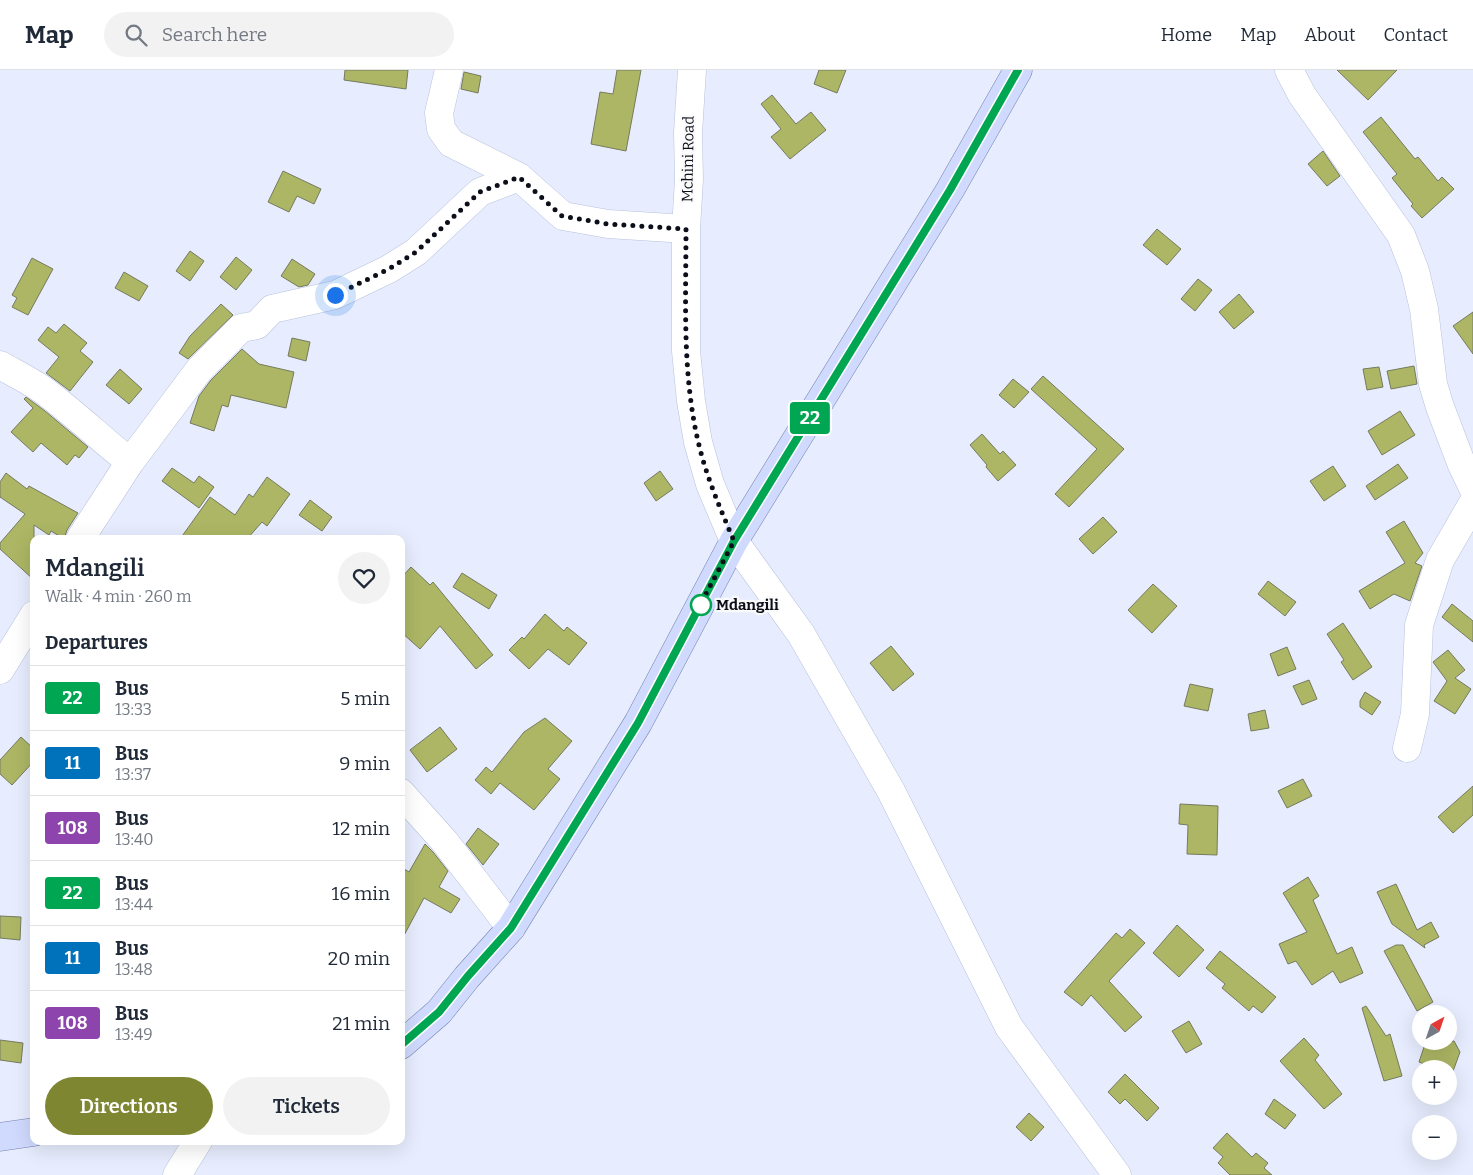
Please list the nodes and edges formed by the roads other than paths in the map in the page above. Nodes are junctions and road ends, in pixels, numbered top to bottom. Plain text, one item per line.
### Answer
1 (449, 70) edge
2 (692, 70) edge
3 (1018, 70) edge
4 (1289, 70) edge
5 (519, 177) junction
6 (686, 229) junction
7 (0, 365) edge
8 (130, 462) junction
9 (1473, 488) edge
10 (1473, 503) edge
11 (83, 535) edge
12 (734, 541) junction
13 (30, 621) edge
14 (0, 670) edge
15 (1407, 748) dead end
16 (405, 797) edge
17 (511, 928) junction
18 (405, 1042) edge
19 (30, 1133) edge
20 (0, 1137) edge
21 (196, 1145) edge
22 (178, 1175) edge
23 (1117, 1175) edge

1 - 5 street
2 - 6 street, Mchini Road
3 - 12 main road
4 - 9 street
5 - 6 street
5 - 8 street
6 - 12 street, Mchini Road
7 - 8 street
8 - 11 street
10 - 15 street
12 - 17 main road
12 - 23 street, Mchini Road
13 - 14 street
16 - 17 street
17 - 18 main road
19 - 20 main road
21 - 22 street

